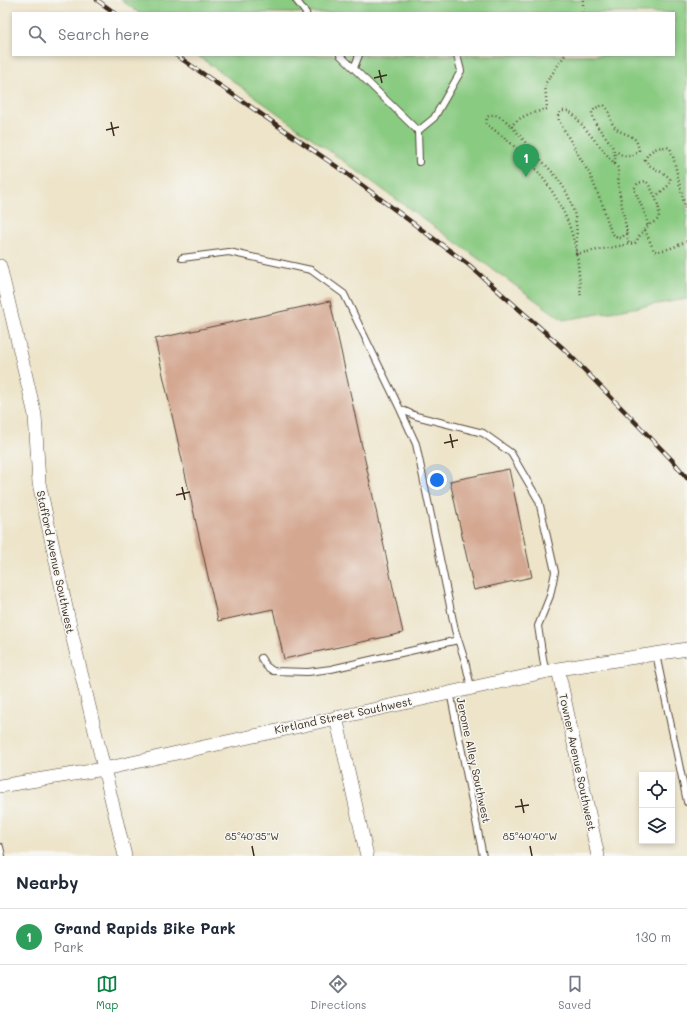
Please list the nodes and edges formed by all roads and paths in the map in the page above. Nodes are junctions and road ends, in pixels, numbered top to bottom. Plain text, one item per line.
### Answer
1 (296, 0) edge
2 (583, 0) edge
3 (305, 12) edge
4 (583, 12) edge
5 (341, 56) edge
6 (359, 56) edge
7 (457, 56) edge
8 (564, 56) edge
9 (354, 68) junction
10 (511, 127) junction
11 (418, 131) junction
12 (616, 152) junction
13 (419, 162) dead end
14 (615, 163) junction
15 (655, 197) junction
16 (687, 216) edge
17 (648, 226) junction
18 (645, 229) junction
19 (627, 233) junction
20 (687, 241) edge
21 (629, 244) junction
22 (576, 254) junction
23 (182, 258) dead end
24 (0, 266) edge
25 (581, 298) dead end
26 (400, 409) junction
27 (458, 640) junction
28 (687, 649) edge
29 (656, 654) junction
30 (261, 658) dead end
31 (551, 670) junction
32 (471, 687) junction
33 (450, 692) junction
34 (336, 717) junction
35 (104, 769) junction
36 (0, 786) edge
37 (687, 802) edge
38 (0, 847) edge
39 (2, 856) edge
40 (125, 856) edge
41 (367, 856) edge
42 (483, 856) edge
43 (598, 856) edge

1 - 3 lane
2 - 4 path
5 - 9 lane
6 - 9 lane
7 - 11 lane
8 - 10 path
9 - 11 lane
10 - 22 path
10 - 22 path
11 - 13 lane
12 - 12 path
12 - 14 path
14 - 19 path
14 - 19 path
15 - 16 path
15 - 17 path
15 - 17 path
17 - 18 path
18 - 20 path
18 - 21 path
19 - 21 path
21 - 22 path
22 - 25 path
23 - 26 lane
24 - 35 street, Stafford Avenue Southwest
26 - 27 lane
26 - 31 lane
27 - 30 lane
27 - 32 lane
28 - 29 street, Kirtland Street Southwest
29 - 31 street, Kirtland Street Southwest
29 - 37 lane
31 - 32 street, Kirtland Street Southwest
31 - 43 street, Towner Avenue Southwest
32 - 33 street, Kirtland Street Southwest
33 - 34 street, Kirtland Street Southwest
33 - 42 lane, Jerome Alley Southwest
34 - 35 street, Kirtland Street Southwest
34 - 41 street
35 - 36 street, Kirtland Street Southwest
35 - 40 street, Stafford Avenue Southwest
38 - 39 lane

